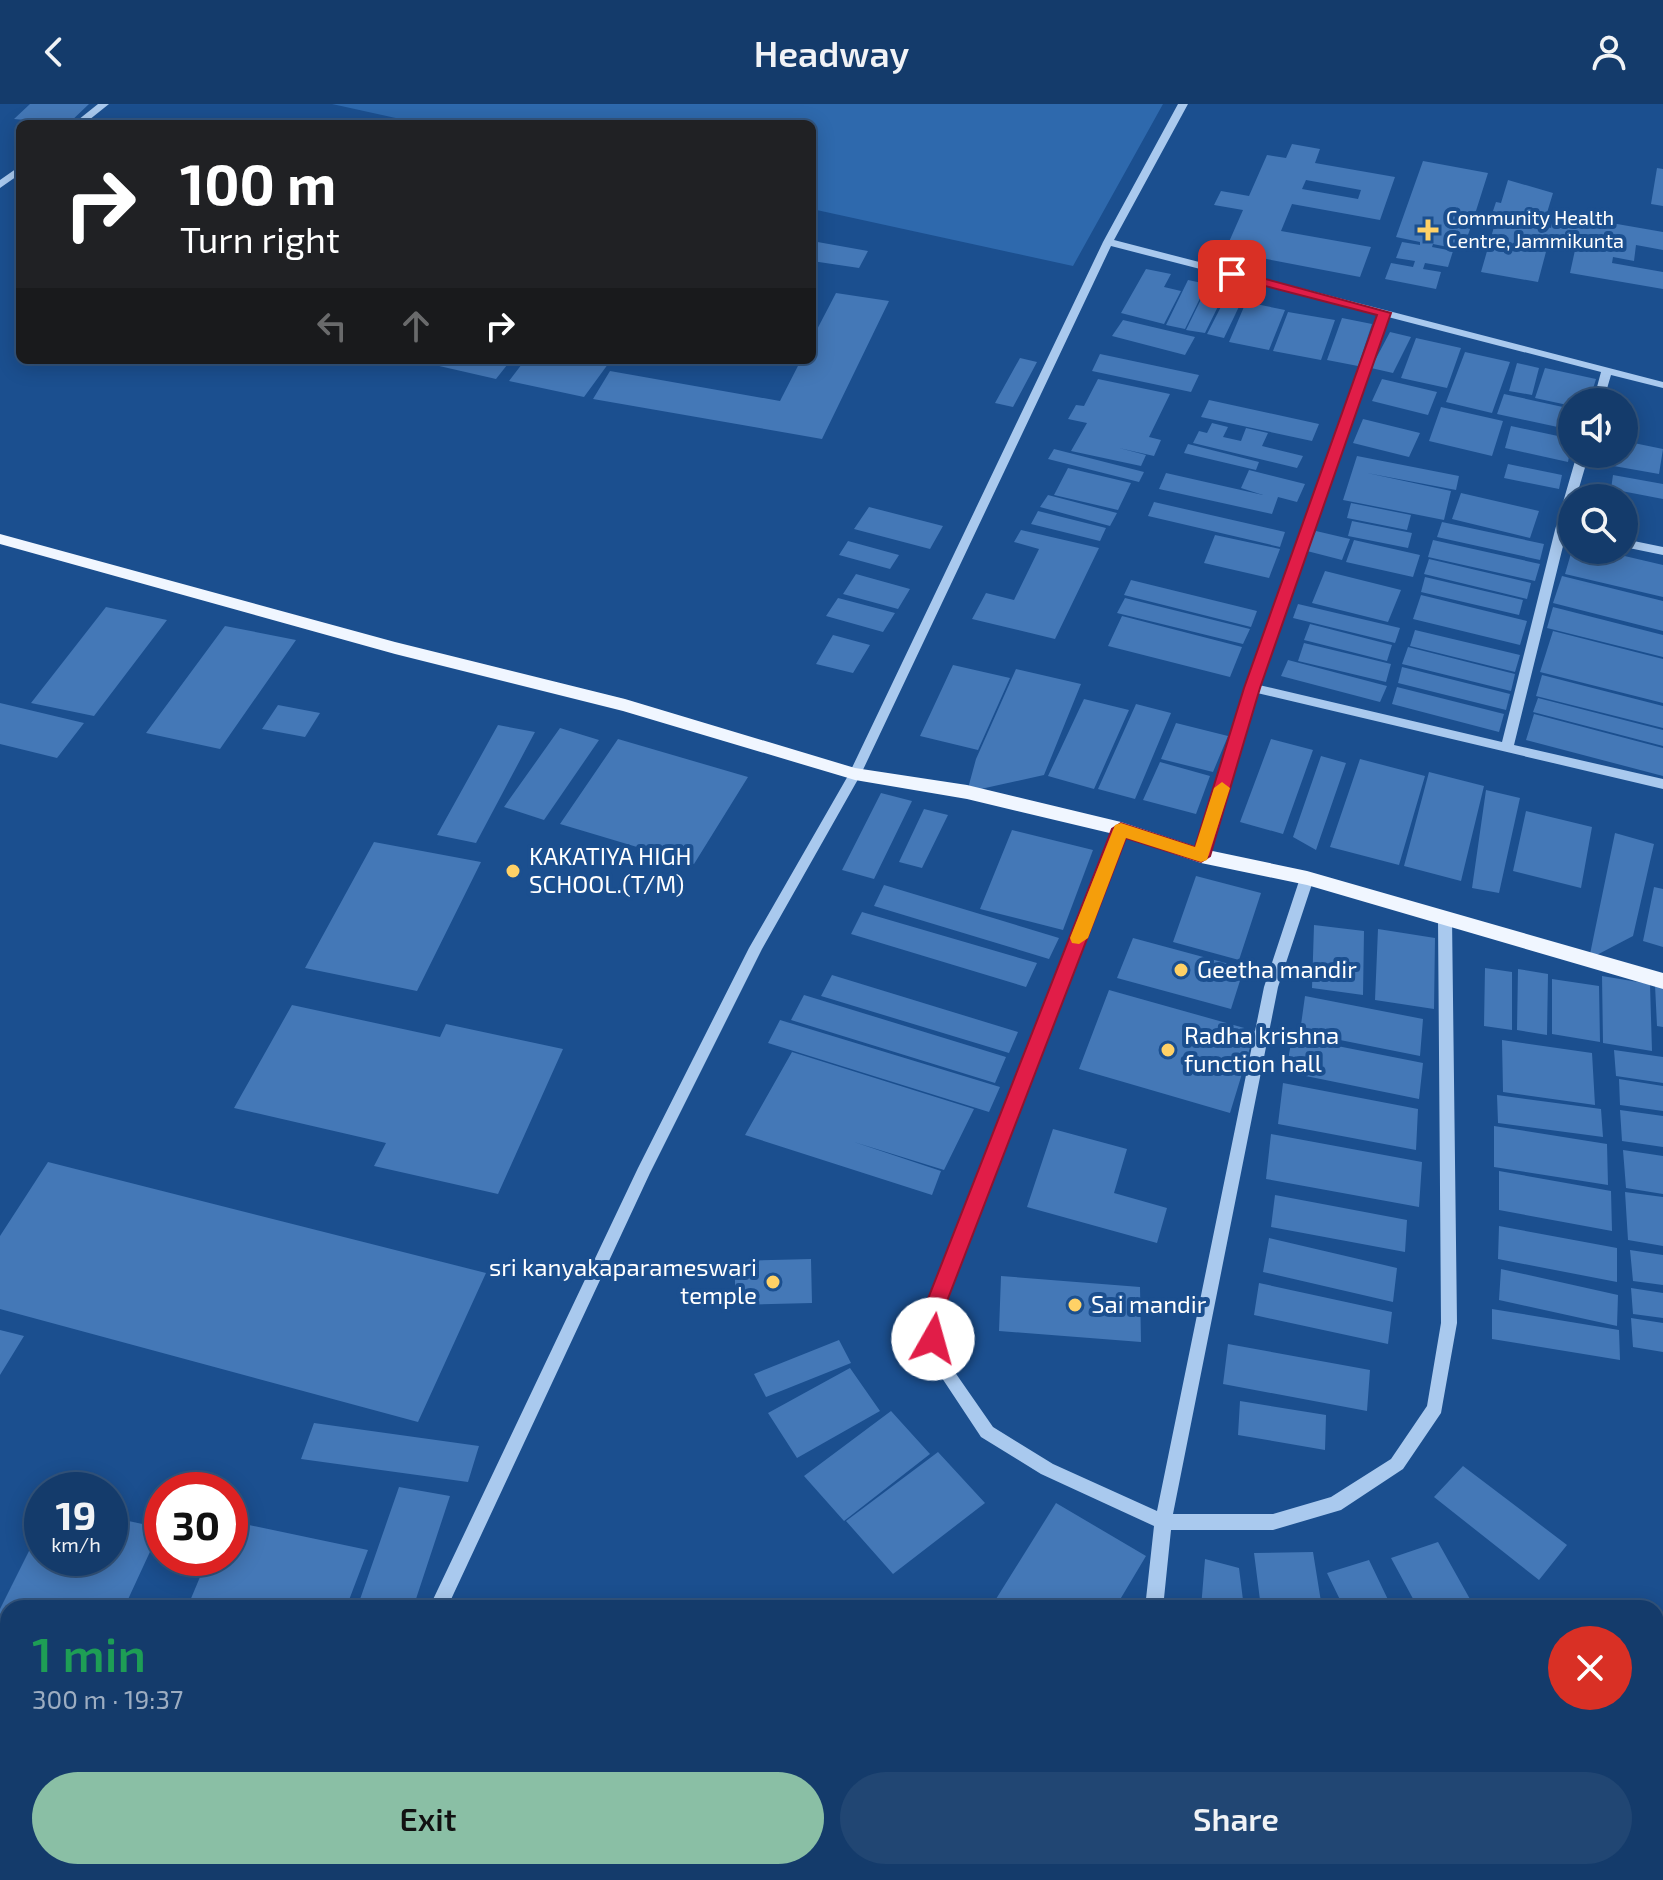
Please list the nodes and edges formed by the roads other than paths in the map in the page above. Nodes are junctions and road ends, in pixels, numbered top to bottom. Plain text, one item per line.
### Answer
1 (104, 104) edge
2 (1183, 104) edge
3 (83, 120) edge
4 (16, 172) edge
5 (0, 185) edge
6 (1108, 242) junction
7 (1384, 313) junction
8 (1607, 370) junction
9 (1663, 385) edge
10 (1602, 388) edge
11 (0, 539) edge
12 (1638, 546) edge
13 (1663, 551) edge
14 (1558, 563) edge
15 (1252, 688) junction
16 (1507, 747) junction
17 (855, 774) junction
18 (1663, 784) edge
19 (1121, 829) junction
20 (1201, 856) junction
21 (1307, 878) junction
22 (1445, 918) junction
23 (1663, 981) edge
24 (1163, 1522) junction
25 (442, 1600) edge
26 (1155, 1600) edge

1 - 3 street
2 - 6 street
4 - 5 street
6 - 7 street
6 - 17 street
7 - 8 street
7 - 15 street
8 - 9 street
8 - 10 street
11 - 17 main road
12 - 13 street
14 - 16 street
15 - 16 street
15 - 20 street
16 - 18 street
17 - 19 main road
17 - 25 street
19 - 20 main road
19 - 24 street
20 - 21 main road
21 - 22 main road
21 - 24 street
22 - 23 main road
22 - 24 street
24 - 26 street

